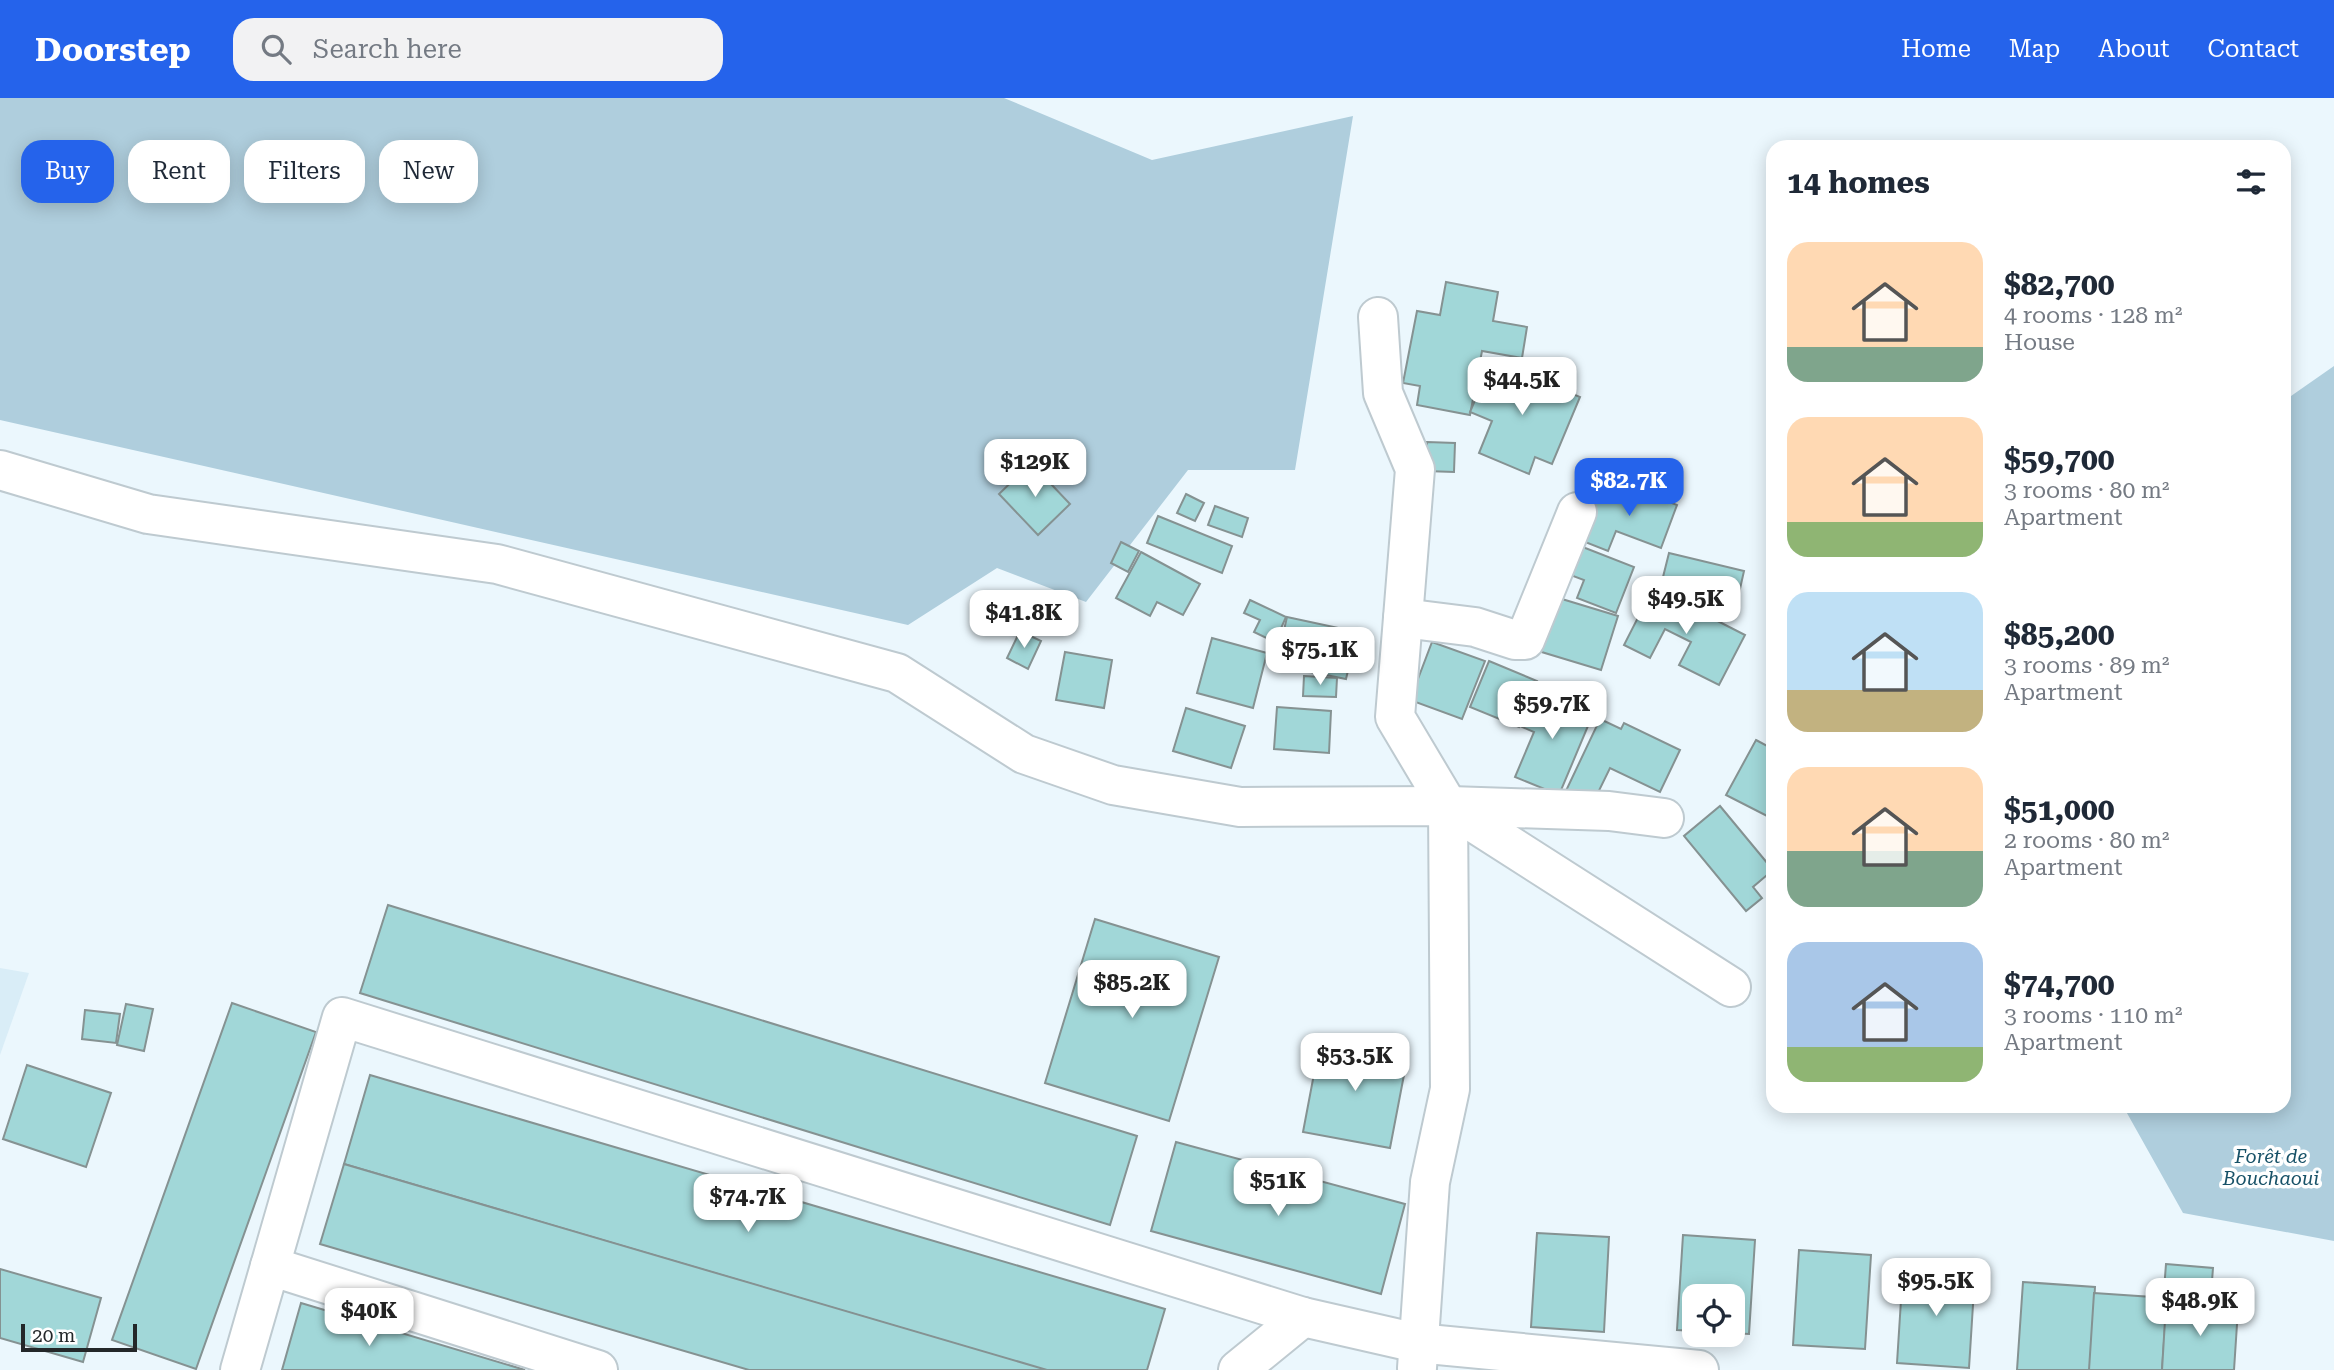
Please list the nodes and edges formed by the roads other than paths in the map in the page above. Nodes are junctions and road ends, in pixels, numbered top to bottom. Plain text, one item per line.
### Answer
1 (1378, 317) dead end
2 (0, 470) edge
3 (1577, 512) dead end
4 (1403, 618) junction
5 (1448, 806) junction
6 (1664, 818) dead end
7 (1731, 987) dead end
8 (270, 1266) junction
9 (1303, 1317) junction
10 (1417, 1357) edge
11 (240, 1370) edge
12 (598, 1370) edge
13 (1238, 1370) edge
14 (1699, 1370) edge

1 - 4 street
2 - 5 street
3 - 4 street
4 - 5 street
5 - 6 street
5 - 7 street
5 - 10 street
8 - 9 street
8 - 11 street
8 - 12 street
9 - 10 street
9 - 13 street
10 - 14 street

